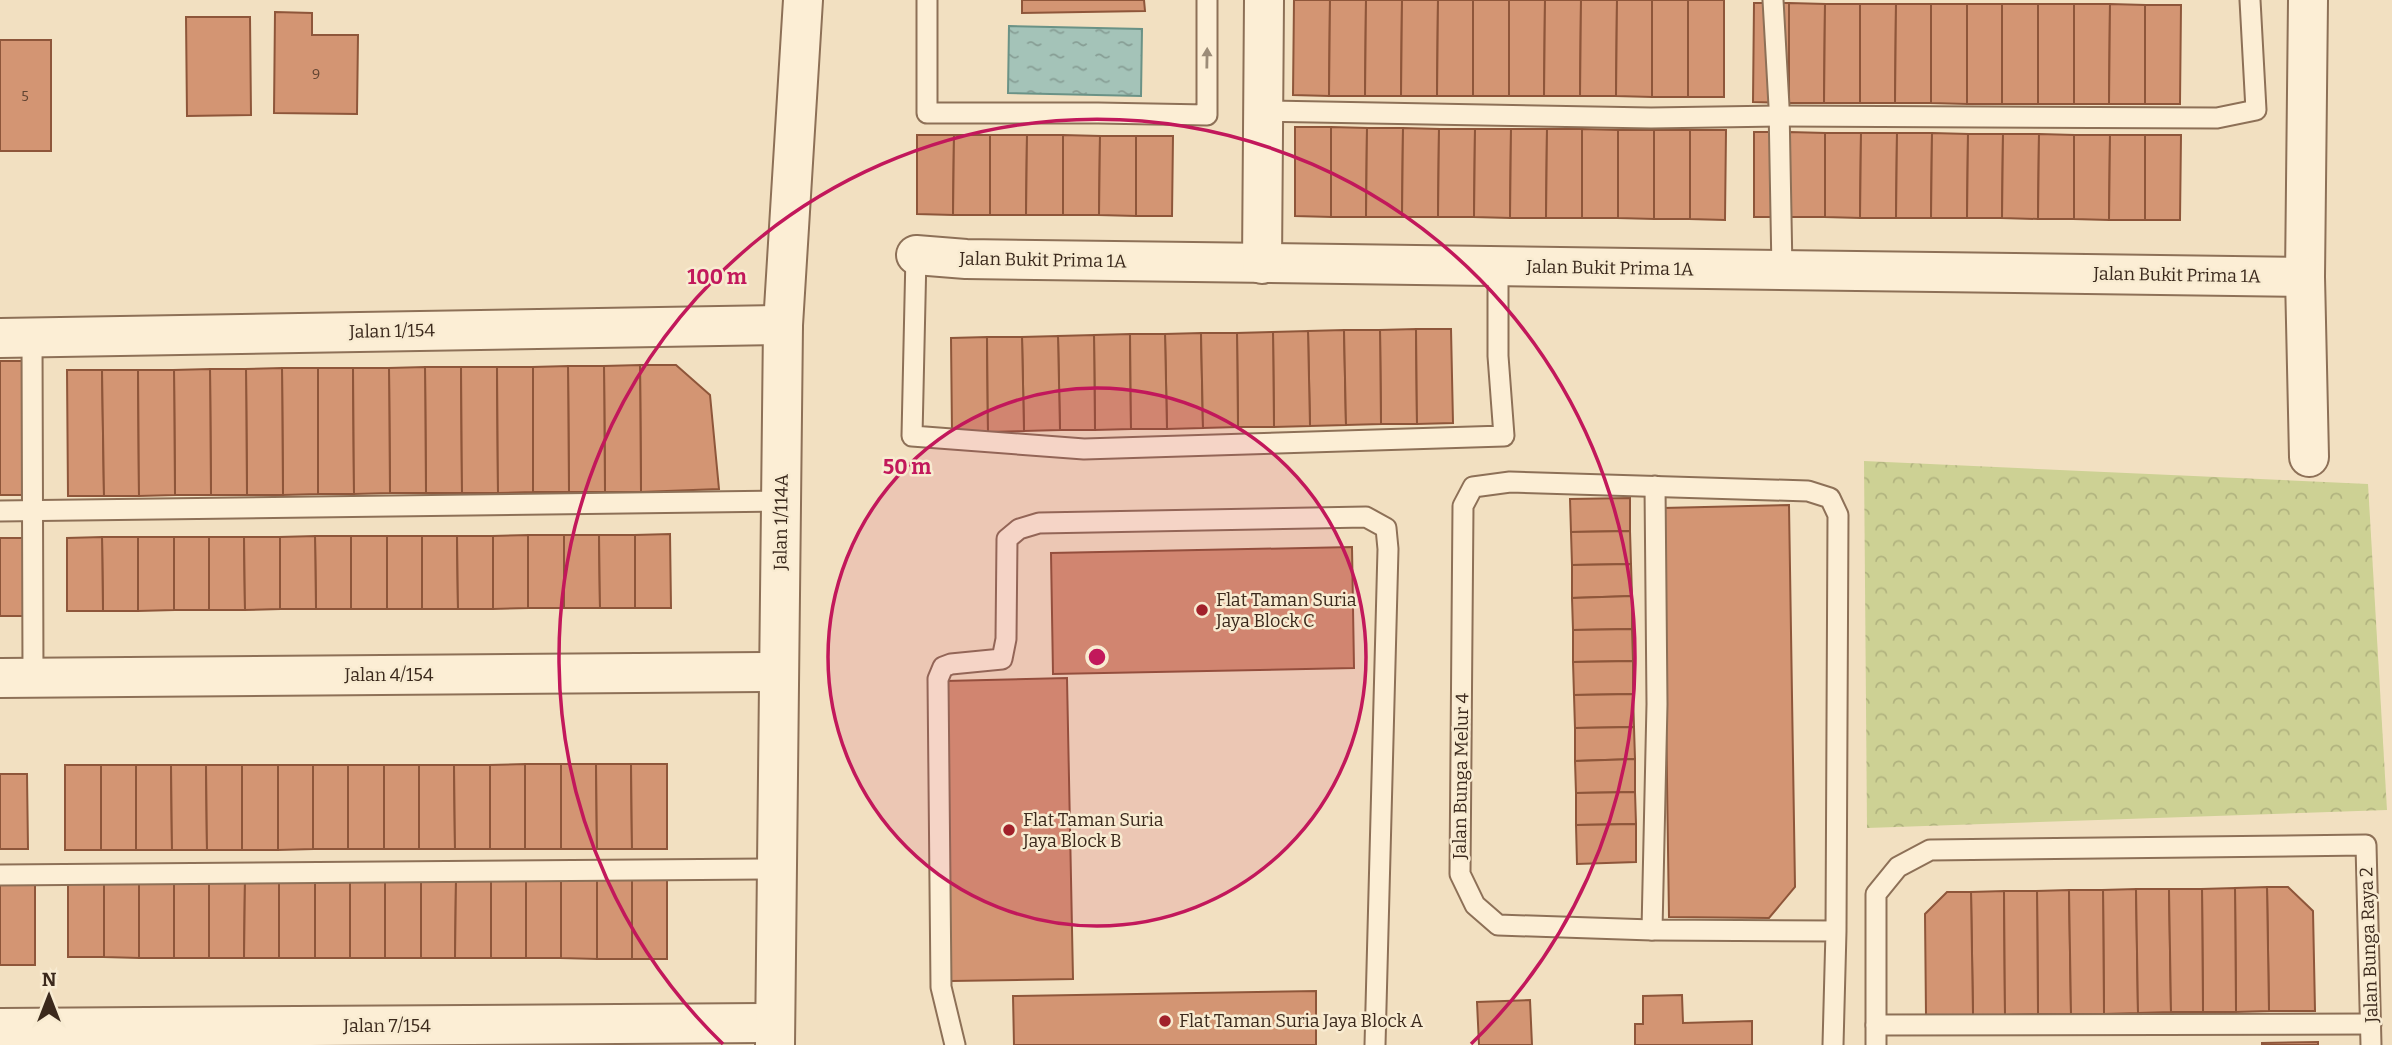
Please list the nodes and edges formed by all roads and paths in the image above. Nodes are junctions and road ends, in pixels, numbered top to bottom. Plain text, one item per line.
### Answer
1 (803, 0) edge
2 (927, 0) edge
3 (1207, 0) edge
4 (1265, 0) edge
5 (1773, 0) edge
6 (2250, 0) edge
7 (2308, 0) edge
8 (1263, 111) junction
9 (1779, 116) junction
10 (916, 255) joint
11 (1262, 264) junction
12 (1497, 267) junction
13 (1782, 270) junction
14 (2305, 277) junction
15 (783, 325) junction
16 (16, 338) edge
17 (2309, 457) dead end
18 (1656, 486) junction
19 (781, 501) junction
20 (0, 511) edge
21 (33, 511) junction
22 (779, 672) junction
23 (16, 677) edge
24 (777, 869) junction
25 (0, 875) edge
26 (1653, 930) junction
27 (1836, 931) junction
28 (2371, 1024) junction
29 (0, 1028) edge
30 (775, 1034) edge
31 (1876, 1035) edge
32 (955, 1045) edge
33 (1376, 1045) edge
34 (1833, 1045) edge
35 (2371, 1045) edge

1 - 15 street, Jalan 1/114A
2 -> 3 lane
4 - 8 street
5 - 9 lane
6 - 9 lane
7 - 14 street
8 - 9 lane
8 - 11 street
9 - 13 lane
10 - 11 street, Jalan Bukit Prima 1A
10 - 12 lane
11 - 12 street, Jalan Bukit Prima 1A
12 - 13 street, Jalan Bukit Prima 1A
13 - 14 street, Jalan Bukit Prima 1A
14 - 17 street
15 - 16 street, Jalan 1/154
15 - 19 street, Jalan 1/114A
16 - 21 lane
18 - 26 lane
18 - 26 lane, Jalan Bunga Melur 4
18 - 27 lane
19 - 21 lane
19 - 22 street, Jalan 1/114A
20 - 21 lane
21 - 23 lane
22 - 23 street, Jalan 4/154
22 - 24 street, Jalan 1/114A
24 - 25 lane
24 - 30 street, Jalan 1/114A
26 - 27 lane, Jalan Bunga Melur 4
27 - 34 lane
28 - 31 lane
28 - 31 lane, Jalan Bunga Raya 2
28 - 35 lane, Jalan Bunga Raya 2
29 - 30 street, Jalan 7/154
32 - 33 lane

